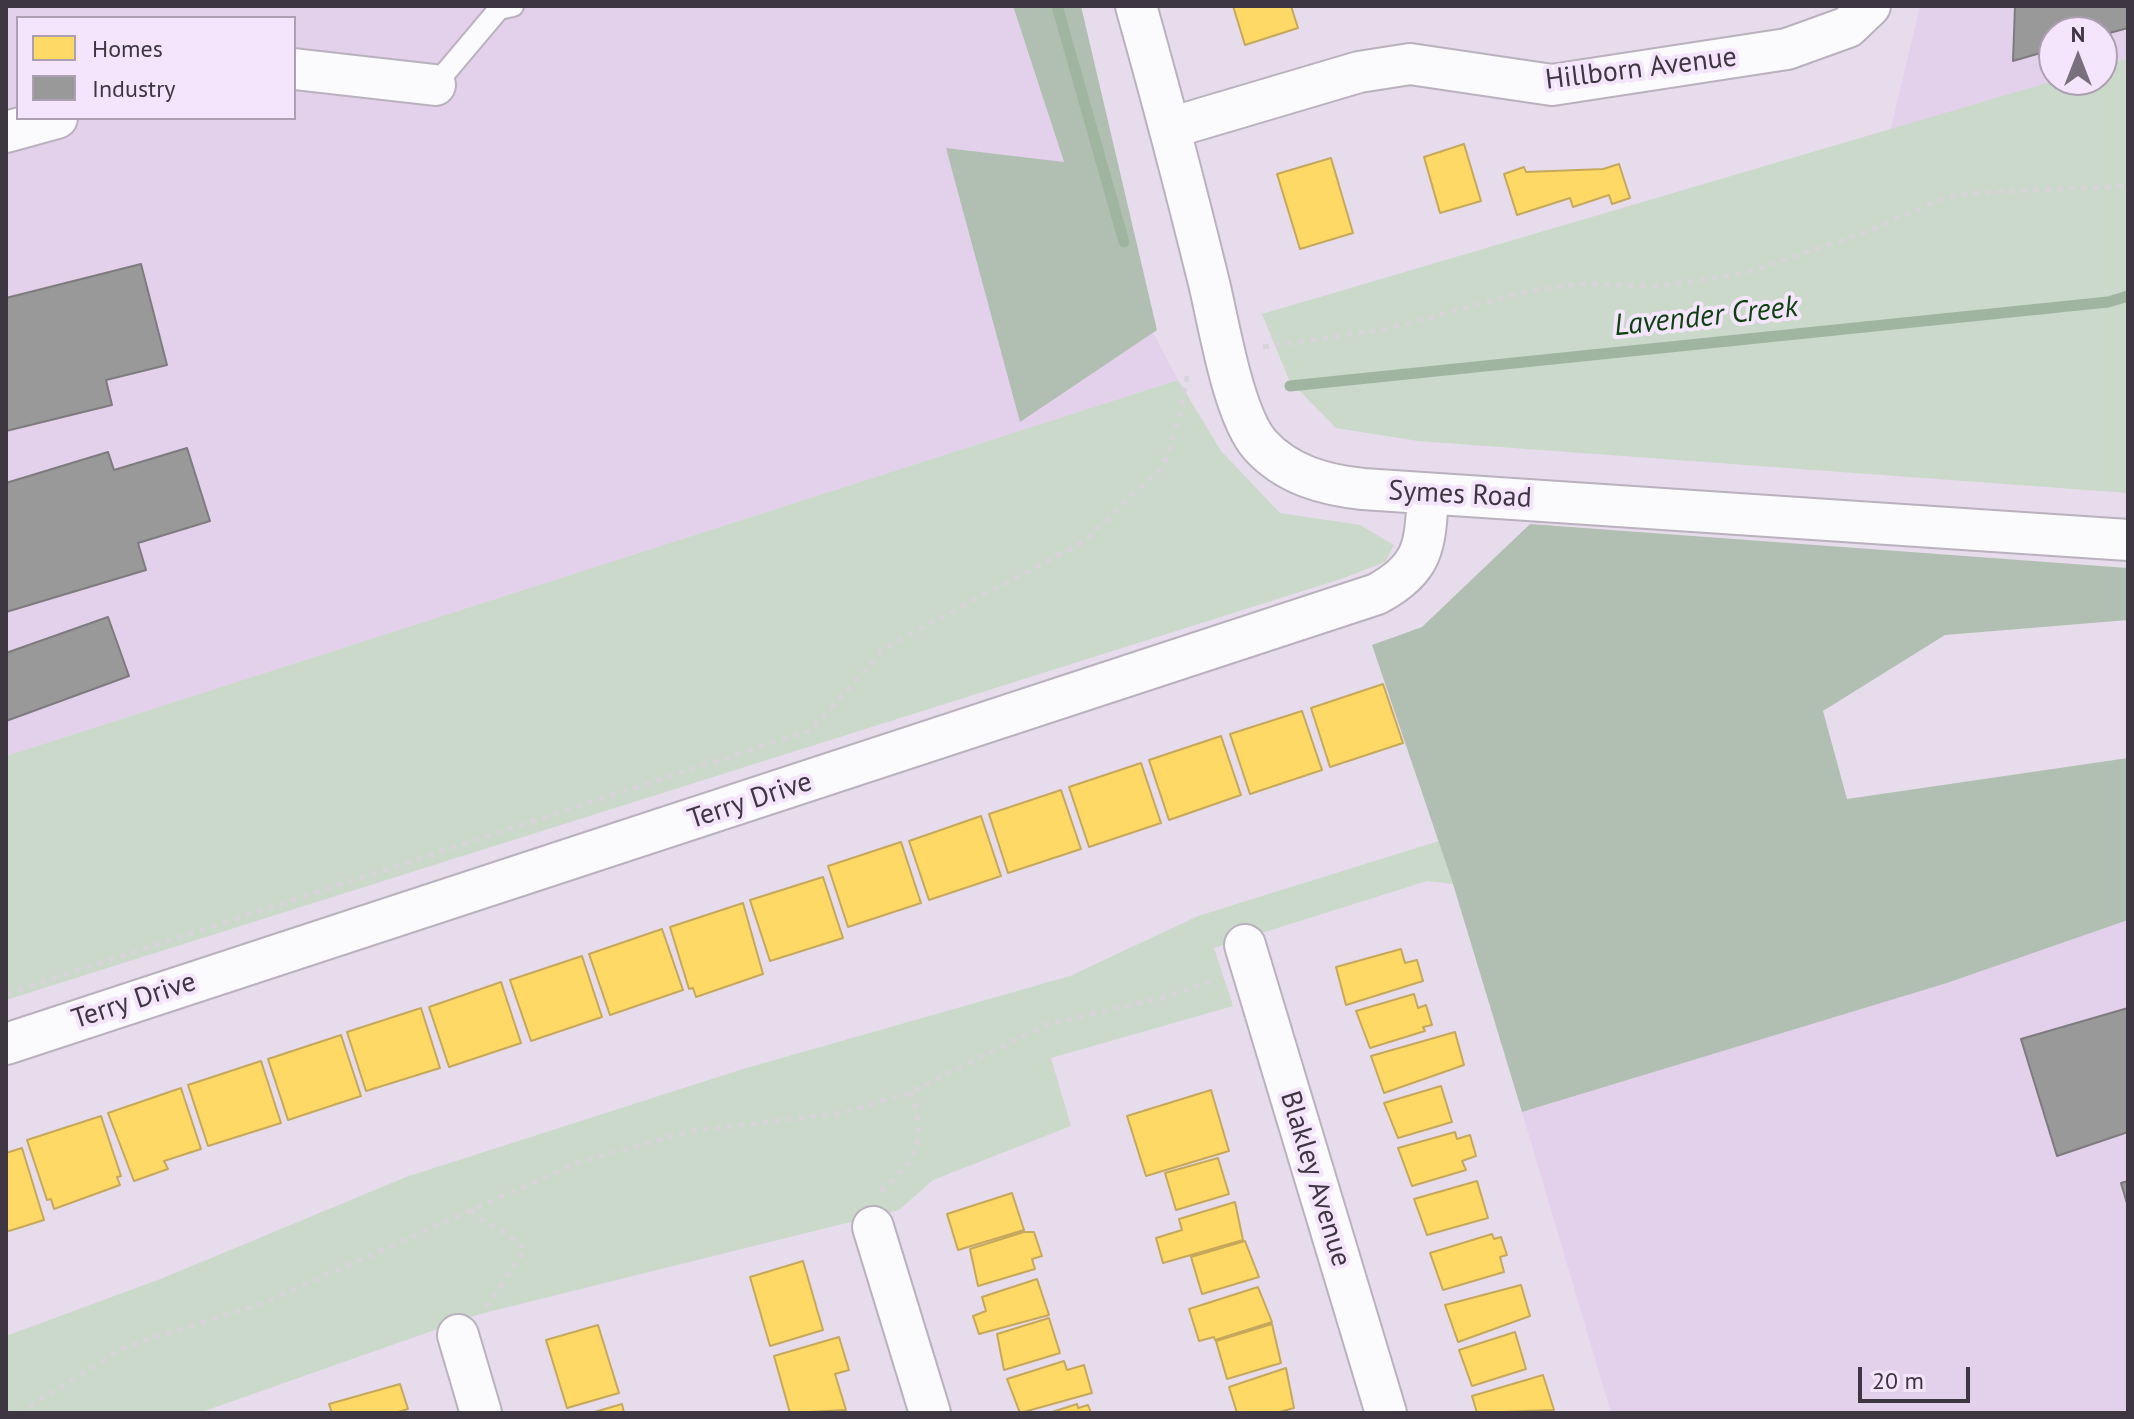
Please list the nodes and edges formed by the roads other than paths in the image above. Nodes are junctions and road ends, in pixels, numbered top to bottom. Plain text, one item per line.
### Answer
1 (513, 6) edge
2 (1136, 6) edge
3 (1870, 6) edge
4 (296, 69) edge
5 (435, 85) joint
6 (50, 120) edge
7 (1170, 128) junction
8 (6, 132) edge
9 (1428, 494) junction
10 (2128, 540) edge
11 (1248, 956) road end
12 (6, 1044) edge
13 (876, 1210) road end
14 (469, 1326) road end
15 (481, 1413) edge
16 (930, 1413) edge
17 (1386, 1413) edge

1 - 5 lane
2 - 7 street, Symes Road
3 - 7 street, Hillborn Avenue
4 - 5 street
6 - 8 street
7 - 9 street, Symes Road
9 - 10 street, Symes Road
9 - 12 street, Terry Drive
11 - 17 street, Blakley Avenue
13 - 16 street
14 - 15 street

